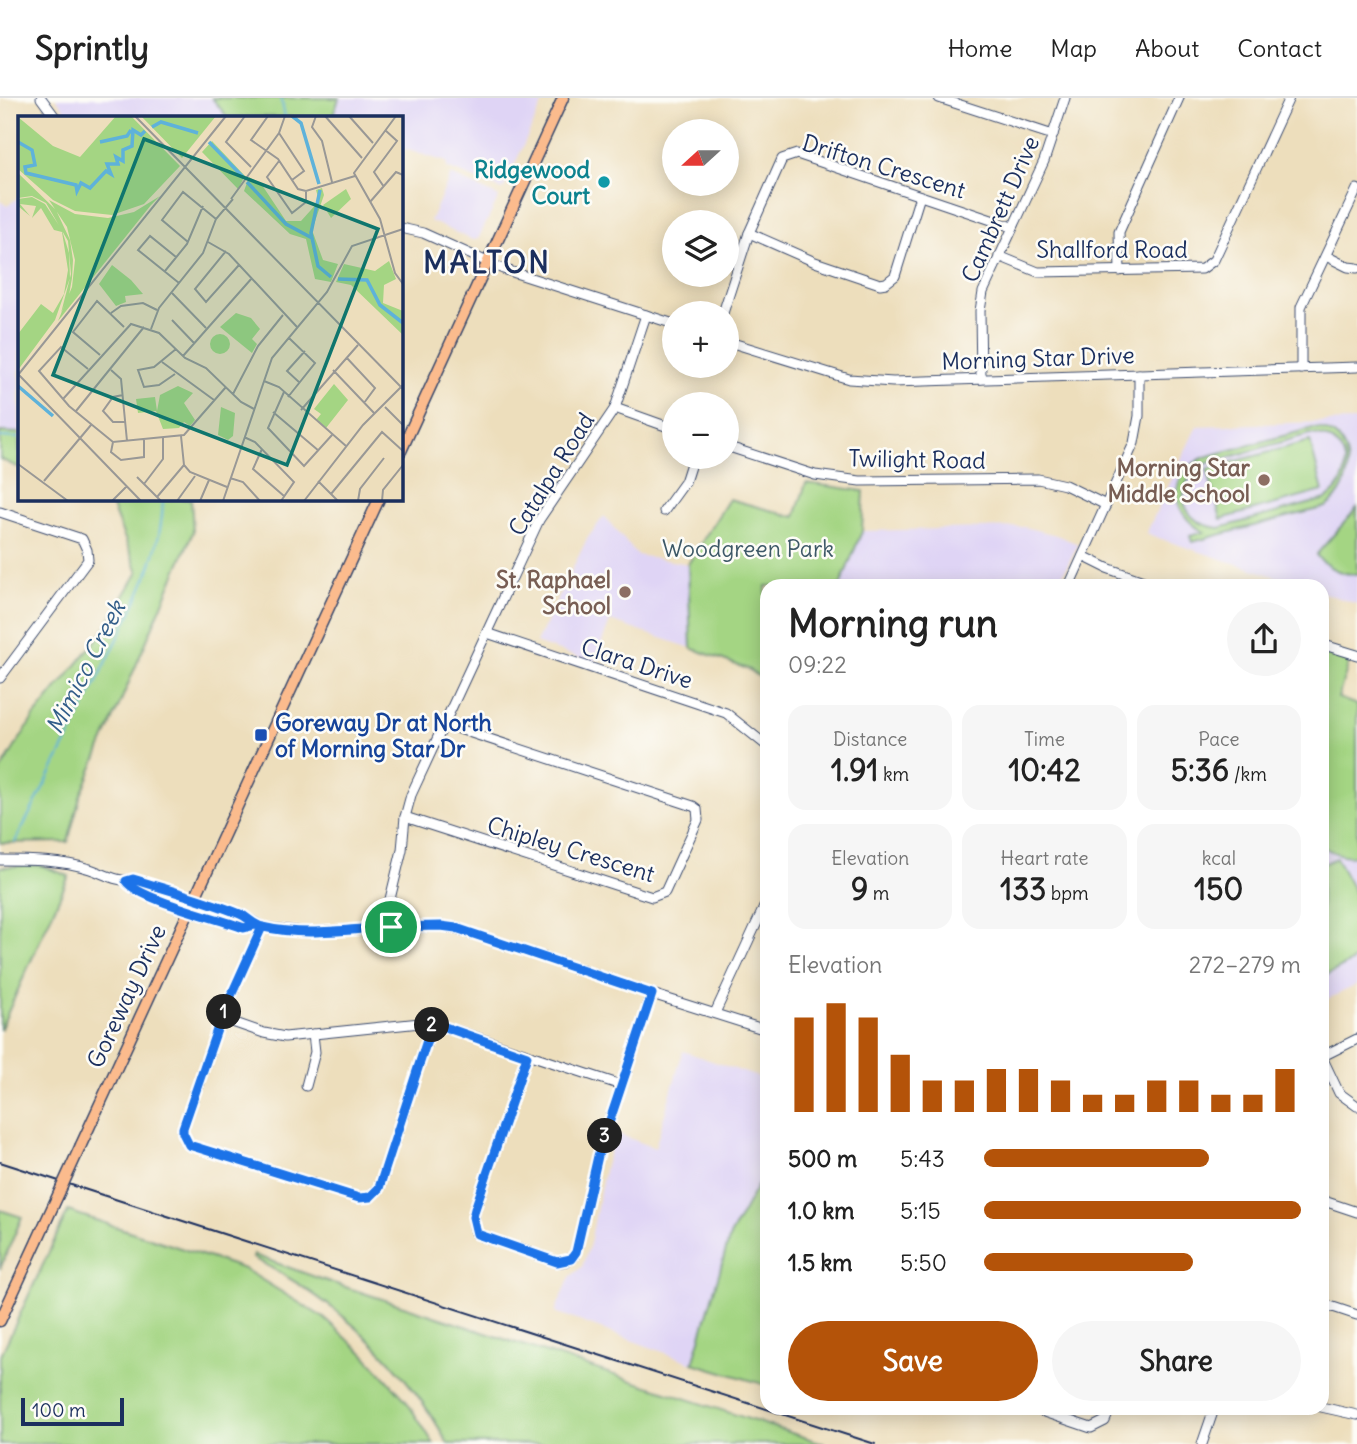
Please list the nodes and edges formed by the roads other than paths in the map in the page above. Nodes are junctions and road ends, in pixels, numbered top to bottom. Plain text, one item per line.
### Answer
1 (41, 98) edge
2 (563, 98) edge
3 (939, 98) edge
4 (1065, 98) edge
5 (1180, 98) edge
6 (1289, 98) edge
7 (54, 116) edge
8 (1053, 135) junction
9 (1357, 189) edge
10 (920, 196) junction
11 (1012, 227) junction
12 (402, 228) edge
13 (749, 233) junction
14 (999, 256) junction
15 (1326, 256) junction
16 (487, 262) junction
17 (1357, 268) edge
18 (1119, 271) junction
19 (727, 301) edge
20 (646, 315) junction
21 (662, 320) edge
22 (739, 345) edge
23 (1357, 367) edge
24 (1301, 369) junction
25 (1139, 374) junction
26 (981, 379) junction
27 (615, 408) junction
28 (662, 425) edge
29 (402, 448) edge
30 (739, 450) edge
31 (689, 469) edge
32 (379, 500) edge
33 (1106, 505) junction
34 (664, 511) dead end
35 (0, 512) edge
36 (1083, 556) junction
37 (1072, 579) edge
38 (1138, 579) edge
39 (487, 633) junction
40 (1329, 646) edge
41 (1357, 655) edge
42 (0, 678) edge
43 (444, 724) junction
44 (760, 740) edge
45 (405, 817) junction
46 (0, 860) edge
47 (192, 905) junction
48 (760, 916) edge
49 (259, 926) junction
50 (391, 927) junction
51 (652, 994) junction
52 (715, 1013) junction
53 (221, 1018) junction
54 (432, 1025) junction
55 (760, 1028) edge
56 (313, 1034) junction
57 (1357, 1040) edge
58 (1329, 1054) edge
59 (527, 1056) junction
60 (1329, 1072) edge
61 (621, 1085) junction
62 (306, 1086) dead end
63 (1357, 1105) edge
64 (1329, 1203) edge
65 (1357, 1212) edge
66 (1329, 1306) edge
67 (1357, 1315) edge
68 (0, 1321) edge
69 (1329, 1409) edge
70 (1053, 1415) edge
71 (1108, 1415) edge
72 (1212, 1415) edge
73 (1357, 1415) edge
74 (1202, 1444) edge

1 - 7 street
2 - 16 main road
3 - 8 street
4 - 8 street, Cambrett Drive
5 - 18 street
6 - 18 street, Shallford Road
8 - 11 street, Cambrett Drive
9 - 15 street
10 - 11 street, Drifton Crescent
10 - 13 street, Drifton Crescent
10 - 13 street
11 - 14 street, Cambrett Drive
12 - 16 street
13 - 19 street, Drifton Crescent
14 - 18 street, Shallford Road
14 - 26 street, Cambrett Drive
15 - 17 street
15 - 24 street
16 - 20 street
16 - 29 main road
20 - 21 street
20 - 27 street, Catalpa Road
22 - 26 street, Morning Star Drive
23 - 24 street, Morning Star Drive
24 - 25 street, Morning Star Drive
25 - 26 street, Morning Star Drive
25 - 33 street
27 - 28 street
27 - 39 street, Catalpa Road
30 - 33 street, Twilight Road
31 - 34 street
32 - 47 main road, Goreway Drive
33 - 36 street
35 - 42 street
36 - 37 street
36 - 38 street
39 - 43 street, Catalpa Road
39 - 44 street, Clara Drive
40 - 41 street
43 - 45 street, Catalpa Road
43 - 45 street, Chipley Crescent
45 - 50 street, Catalpa Road
46 - 47 street
47 - 49 street
47 - 68 main road, Goreway Drive, bridge
48 - 52 street
49 - 50 street
49 - 53 street
50 - 51 street
51 - 52 street
51 - 61 street
52 - 55 street
53 - 54 street
53 - 56 street
54 - 56 street
54 - 59 street
56 - 62 street
57 - 58 street
59 - 61 street
59 - 61 street
60 - 63 street
64 - 65 street
66 - 67 street
69 - 73 street
70 - 71 street
72 - 74 street

